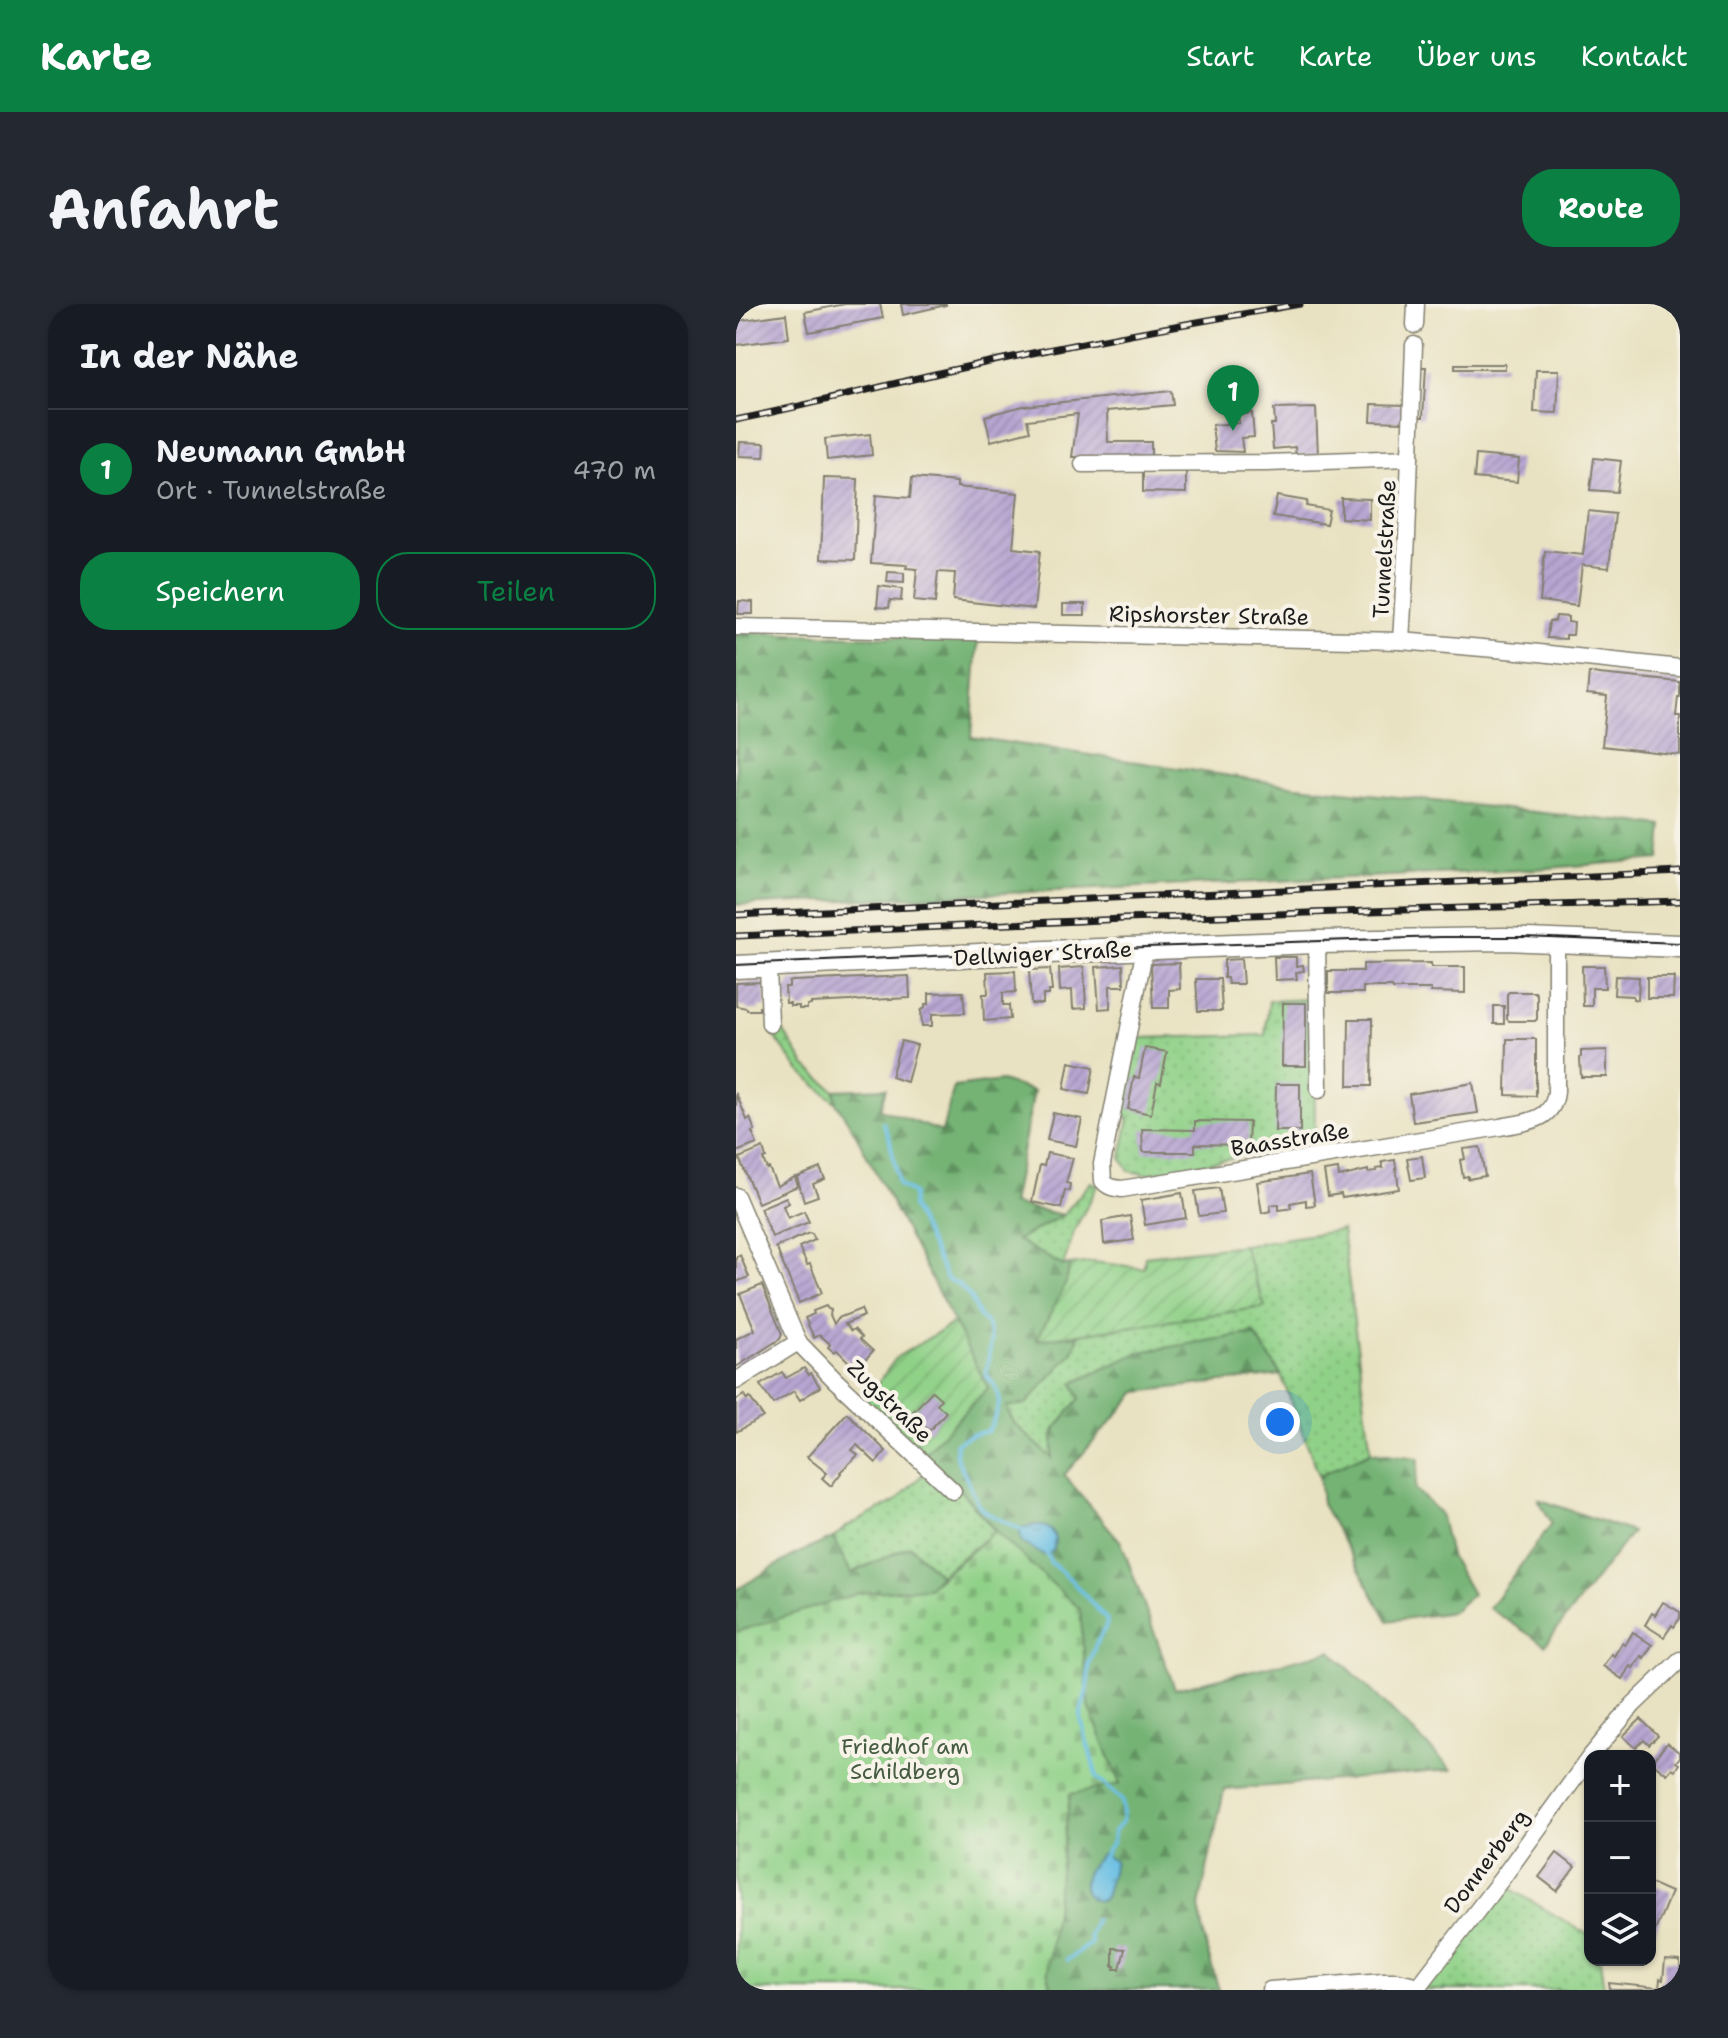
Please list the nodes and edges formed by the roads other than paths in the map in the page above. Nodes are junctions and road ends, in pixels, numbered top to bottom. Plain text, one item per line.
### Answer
1 (1416, 304) edge
2 (1415, 325) dead end
3 (1414, 345) dead end
4 (1410, 458) junction
5 (1083, 464) dead end
6 (736, 627) edge
7 (1401, 641) junction
8 (1680, 668) edge
9 (1556, 941) junction
10 (1317, 942) junction
11 (1680, 946) edge
12 (1145, 948) junction
13 (768, 966) junction
14 (736, 967) edge
15 (770, 1024) dead end
16 (1319, 1090) dead end
17 (736, 1196) edge
18 (798, 1342) junction
19 (736, 1381) edge
20 (953, 1491) dead end
21 (1680, 1660) edge
22 (1595, 1750) edge
23 (1584, 1764) edge
24 (1418, 1988) edge
25 (1270, 1990) edge

1 - 2 street
3 - 4 street, Tunnelstraße
4 - 5 street, Tunnelstraße
4 - 7 street, Tunnelstraße
6 - 7 street, Ripshorster Straße
7 - 8 street, Ripshorster Straße
9 - 10 main road, Dellwiger Straße
9 - 11 main road, Dellwiger Straße
9 - 12 street, Baasstraße
10 - 12 main road, Dellwiger Straße
10 - 16 street
12 - 13 main road, Dellwiger Straße
13 - 14 main road, Dellwiger Straße
13 - 15 street
17 - 18 street, Zugstraße
18 - 19 street
18 - 20 street, Zugstraße
21 - 22 street, Donnerberg
23 - 24 street, Donnerberg
24 - 25 street

